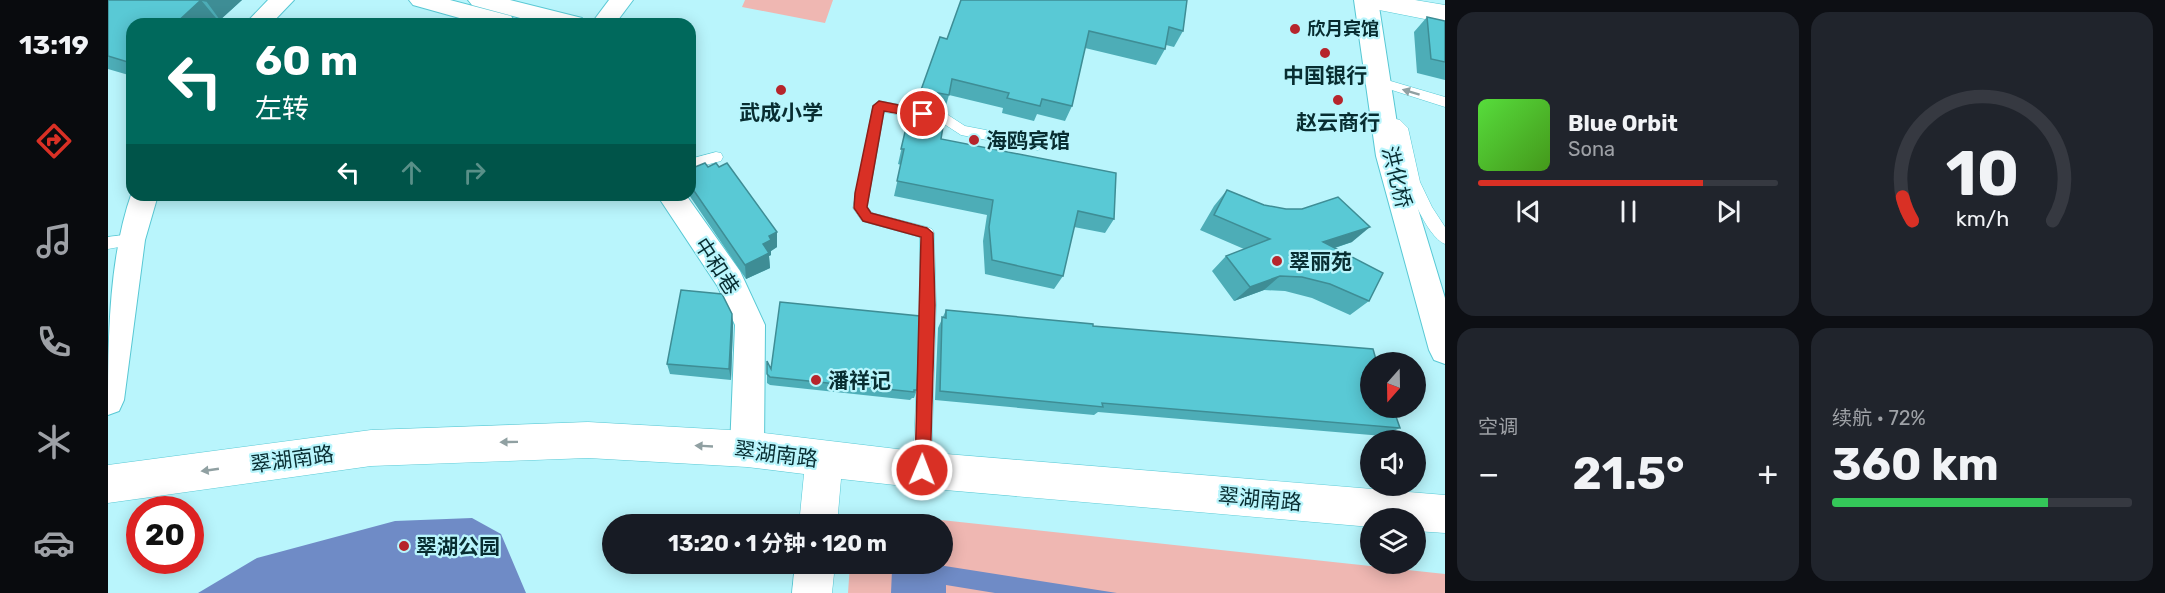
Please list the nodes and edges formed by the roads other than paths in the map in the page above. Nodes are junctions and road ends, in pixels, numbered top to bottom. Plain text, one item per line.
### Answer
1 (282, 0) edge
2 (421, 0) edge
3 (480, 0) edge
4 (621, 0) edge
5 (1368, 0) edge
6 (1445, 14) edge
7 (263, 18) edge
8 (488, 18) edge
9 (550, 18) edge
10 (608, 18) edge
11 (1377, 81) junction
12 (1445, 102) edge
13 (1384, 121) junction
14 (1038, 145) dead end
15 (716, 157) dead end
16 (696, 162) edge
17 (141, 201) edge
18 (675, 201) edge
19 (1445, 238) edge
20 (120, 242) edge
21 (1439, 310) edge
22 (1445, 350) edge
23 (108, 400) edge
24 (747, 449) junction
25 (824, 460) junction
26 (922, 470) junction
27 (108, 484) edge
28 (819, 514) edge
29 (1445, 514) edge
30 (814, 574) edge
31 (812, 593) edge

1 - 7 street
2 - 8 street
3 - 9 street
4 - 10 street
5 - 6 street
5 - 11 street, 洪化桥
12 -> 11 lane
11 - 13 street, 洪化桥
13 - 19 lane
13 - 21 street, 洪化桥
14 - 26 lane
15 - 16 lane
17 - 20 street
18 - 24 street, 中和巷
20 - 23 street
21 - 22 street, 洪化桥
24 - 25 street, 翠湖南路
24 -> 27 street, 翠湖南路
25 - 26 street, 翠湖南路
25 - 28 street
26 - 29 street, 翠湖南路
30 - 31 street

